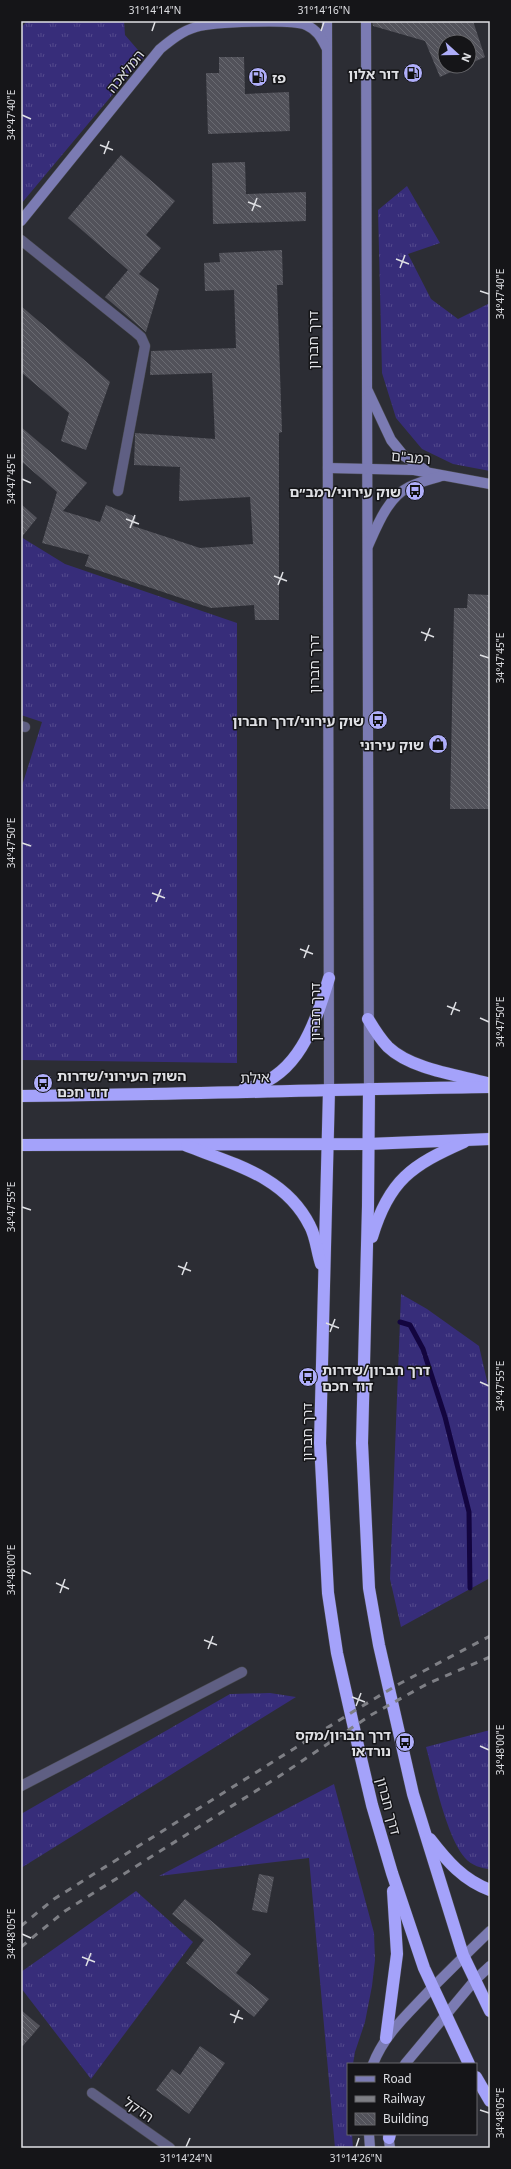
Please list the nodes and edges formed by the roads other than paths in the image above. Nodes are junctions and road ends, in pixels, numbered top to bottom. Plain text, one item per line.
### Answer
1 (327, 21) edge
2 (366, 21) edge
3 (297, 22) edge
4 (327, 49) junction
5 (21, 221) edge
6 (21, 240) edge
7 (366, 387) junction
8 (328, 468) junction
9 (366, 468) junction
10 (428, 472) junction
11 (446, 475) junction
12 (490, 484) edge
13 (118, 491) dead end
14 (367, 549) junction
15 (329, 978) junction
16 (368, 1019) junction
17 (490, 1084) edge
18 (490, 1087) edge
19 (369, 1089) junction
20 (329, 1090) junction
21 (217, 1094) junction
22 (21, 1096) edge
23 (470, 1139) junction
24 (490, 1139) edge
25 (180, 1144) junction
26 (328, 1144) junction
27 (368, 1144) junction
28 (21, 1145) edge
29 (367, 1254) junction
30 (324, 1279) junction
31 (242, 1672) dead end
32 (21, 1786) edge
33 (424, 1832) junction
34 (392, 1873) junction
35 (490, 1890) edge
36 (490, 1931) edge
37 (464, 1955) junction
38 (490, 1966) edge
39 (475, 1980) junction
40 (432, 1988) junction
41 (490, 2011) edge
42 (445, 2017) junction
43 (386, 2038) junction
44 (374, 2063) edge
45 (406, 2063) edge
46 (468, 2063) edge
47 (477, 2079) edge
48 (92, 2093) dead end
49 (477, 2093) edge
50 (490, 2100) edge
51 (369, 2135) edge
52 (170, 2148) edge
53 (370, 2148) edge

1 - 4 main road, דרך חברון
2 - 7 main road, דרך חברון
3 - 4 main road, המלאכה
3 - 5 main road, המלאכה
4 - 8 main road, דרך חברון
6 - 13 street
7 - 9 main road, דרך חברון
7 - 10 main road
8 - 9 main road, רמב"ם
8 - 15 main road, דרך חברון
9 - 10 main road, רמב"ם
9 - 14 main road, דרך חברון
10 - 11 main road, רמב"ם
11 - 12 main road, רמב"ם
11 - 14 main road
14 - 16 main road, דרך חברון
15 - 20 main road, דרך חברון
15 - 21 highway
16 - 17 highway
16 - 19 main road, דרך חברון
18 - 19 highway, אילת
19 - 20 highway, אילת
19 - 27 highway, דרך חברון
20 - 21 highway, אילת
20 - 26 highway, דרך חברון
21 - 22 highway, אילת
23 - 24 highway
23 - 27 highway
23 - 29 highway
25 - 26 highway
25 - 28 highway
25 - 30 highway
26 - 27 highway
26 - 30 highway, דרך חברון
27 - 29 highway, דרך חברון
29 - 33 highway, דרך חברון
30 - 34 highway, דרך חברון
31 - 32 street
33 - 35 highway
33 - 37 highway, דרך חברון
34 - 40 highway, דרך חברון
34 - 43 highway
36 - 37 main road
37 - 39 highway, דרך חברון
37 - 40 main road
38 - 39 main road
39 - 41 highway, דרך חברון
39 - 42 main road
40 - 42 highway, דרך חברון
40 - 43 main road
42 - 45 main road
42 - 46 highway, דרך חברון
43 - 44 main road
47 - 50 highway
48 - 52 street, הדקל
49 - 50 highway
51 - 53 main road

